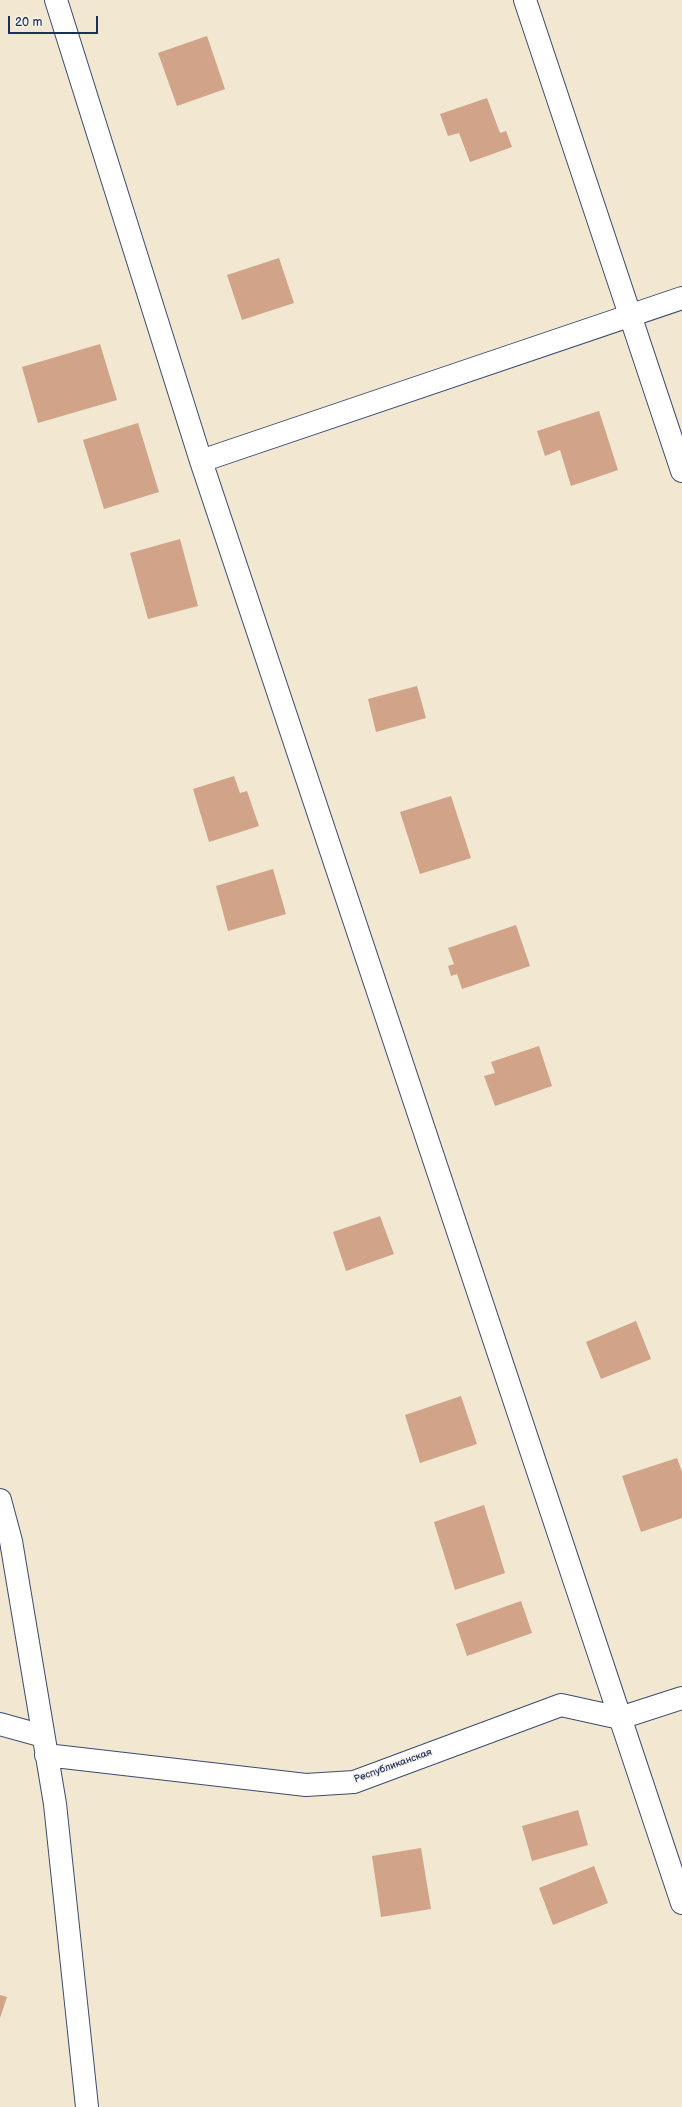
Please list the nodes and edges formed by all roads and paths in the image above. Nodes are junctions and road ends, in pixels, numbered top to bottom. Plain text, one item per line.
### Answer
1 (56, 0) edge
2 (525, 0) edge
3 (682, 298) edge
4 (630, 316) junction
5 (201, 461) junction
6 (682, 471) edge
7 (0, 1500) edge
8 (682, 1698) edge
9 (620, 1718) junction
10 (0, 1724) edge
11 (45, 1745) junction
12 (682, 1903) edge
13 (87, 2107) edge

1 - 5 street
2 - 4 street
3 - 4 street
4 - 5 street
4 - 6 street
5 - 9 street
7 - 11 street
8 - 9 street
9 - 11 street, Республиканская
9 - 12 street
10 - 11 street, Республиканская
11 - 13 street

